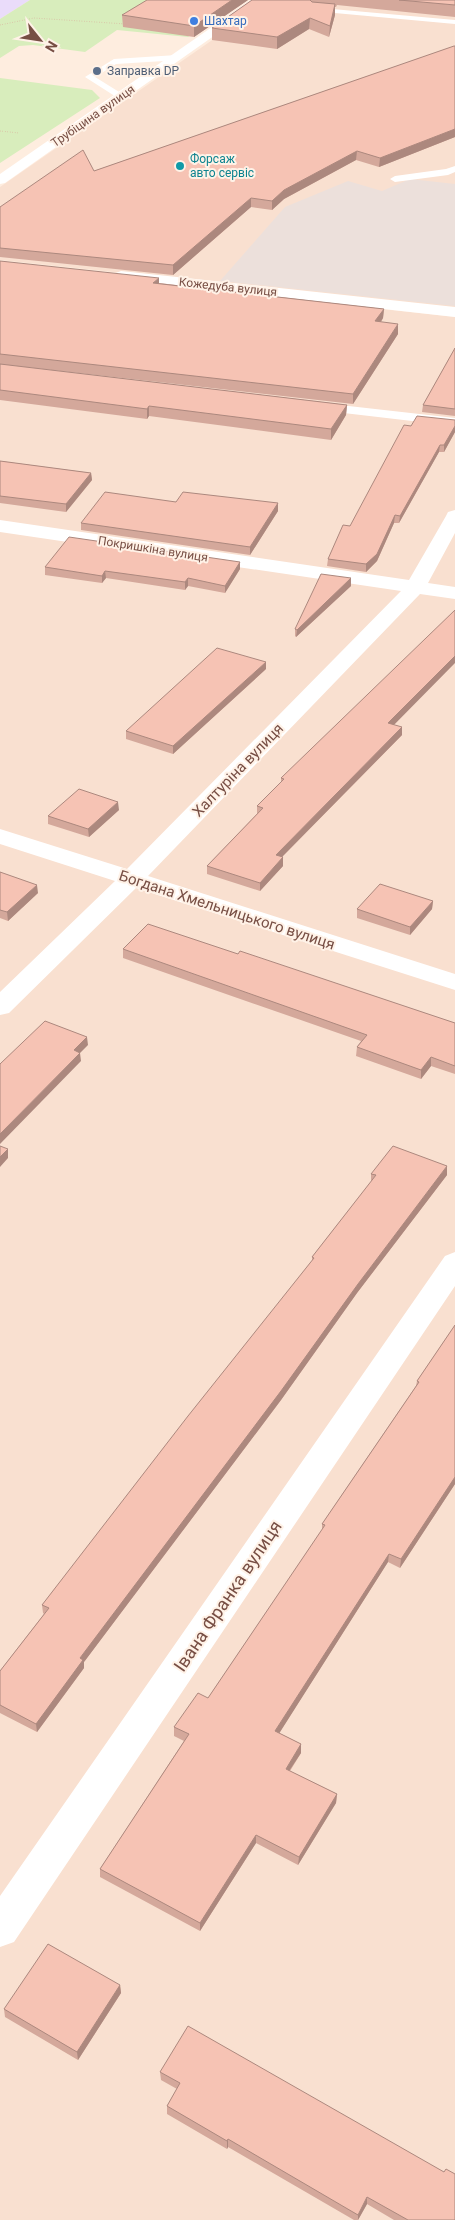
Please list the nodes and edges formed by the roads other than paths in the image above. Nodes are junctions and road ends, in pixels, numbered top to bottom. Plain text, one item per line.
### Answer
1 (259, 0) edge
2 (313, 9) edge
3 (455, 22) edge
4 (177, 58) junction
5 (121, 97) junction
6 (455, 169) edge
7 (395, 178) dead end
8 (0, 180) edge
9 (109, 274) edge
10 (455, 312) edge
11 (307, 405) edge
12 (455, 422) edge
13 (455, 516) edge
14 (3, 530) edge
15 (415, 588) junction
16 (455, 593) edge
17 (0, 836) edge
18 (131, 879) junction
19 (455, 982) edge
20 (0, 1007) edge
21 (455, 1263) edge
22 (0, 1929) edge

1 - 4 street, Трубіцина вулиця
2 - 3 lane
4 - 5 street, Трубіцина вулиця
4 - 5 lane
5 - 8 street, Трубіцина вулиця
6 - 7 lane
9 - 10 street, Кожедуба вулиця
11 - 12 lane
13 - 15 street, Халтуріна вулиця
14 - 15 street, Покришкіна вулиця
15 - 16 street, Покришкіна вулиця
15 - 18 street, Халтуріна вулиця
17 - 18 street, Богдана Хмельницького вулиця
18 - 19 street, Богдана Хмельницького вулиця
18 - 20 street, Халтуріна вулиця
21 - 22 street, Івана Франка вулиця

